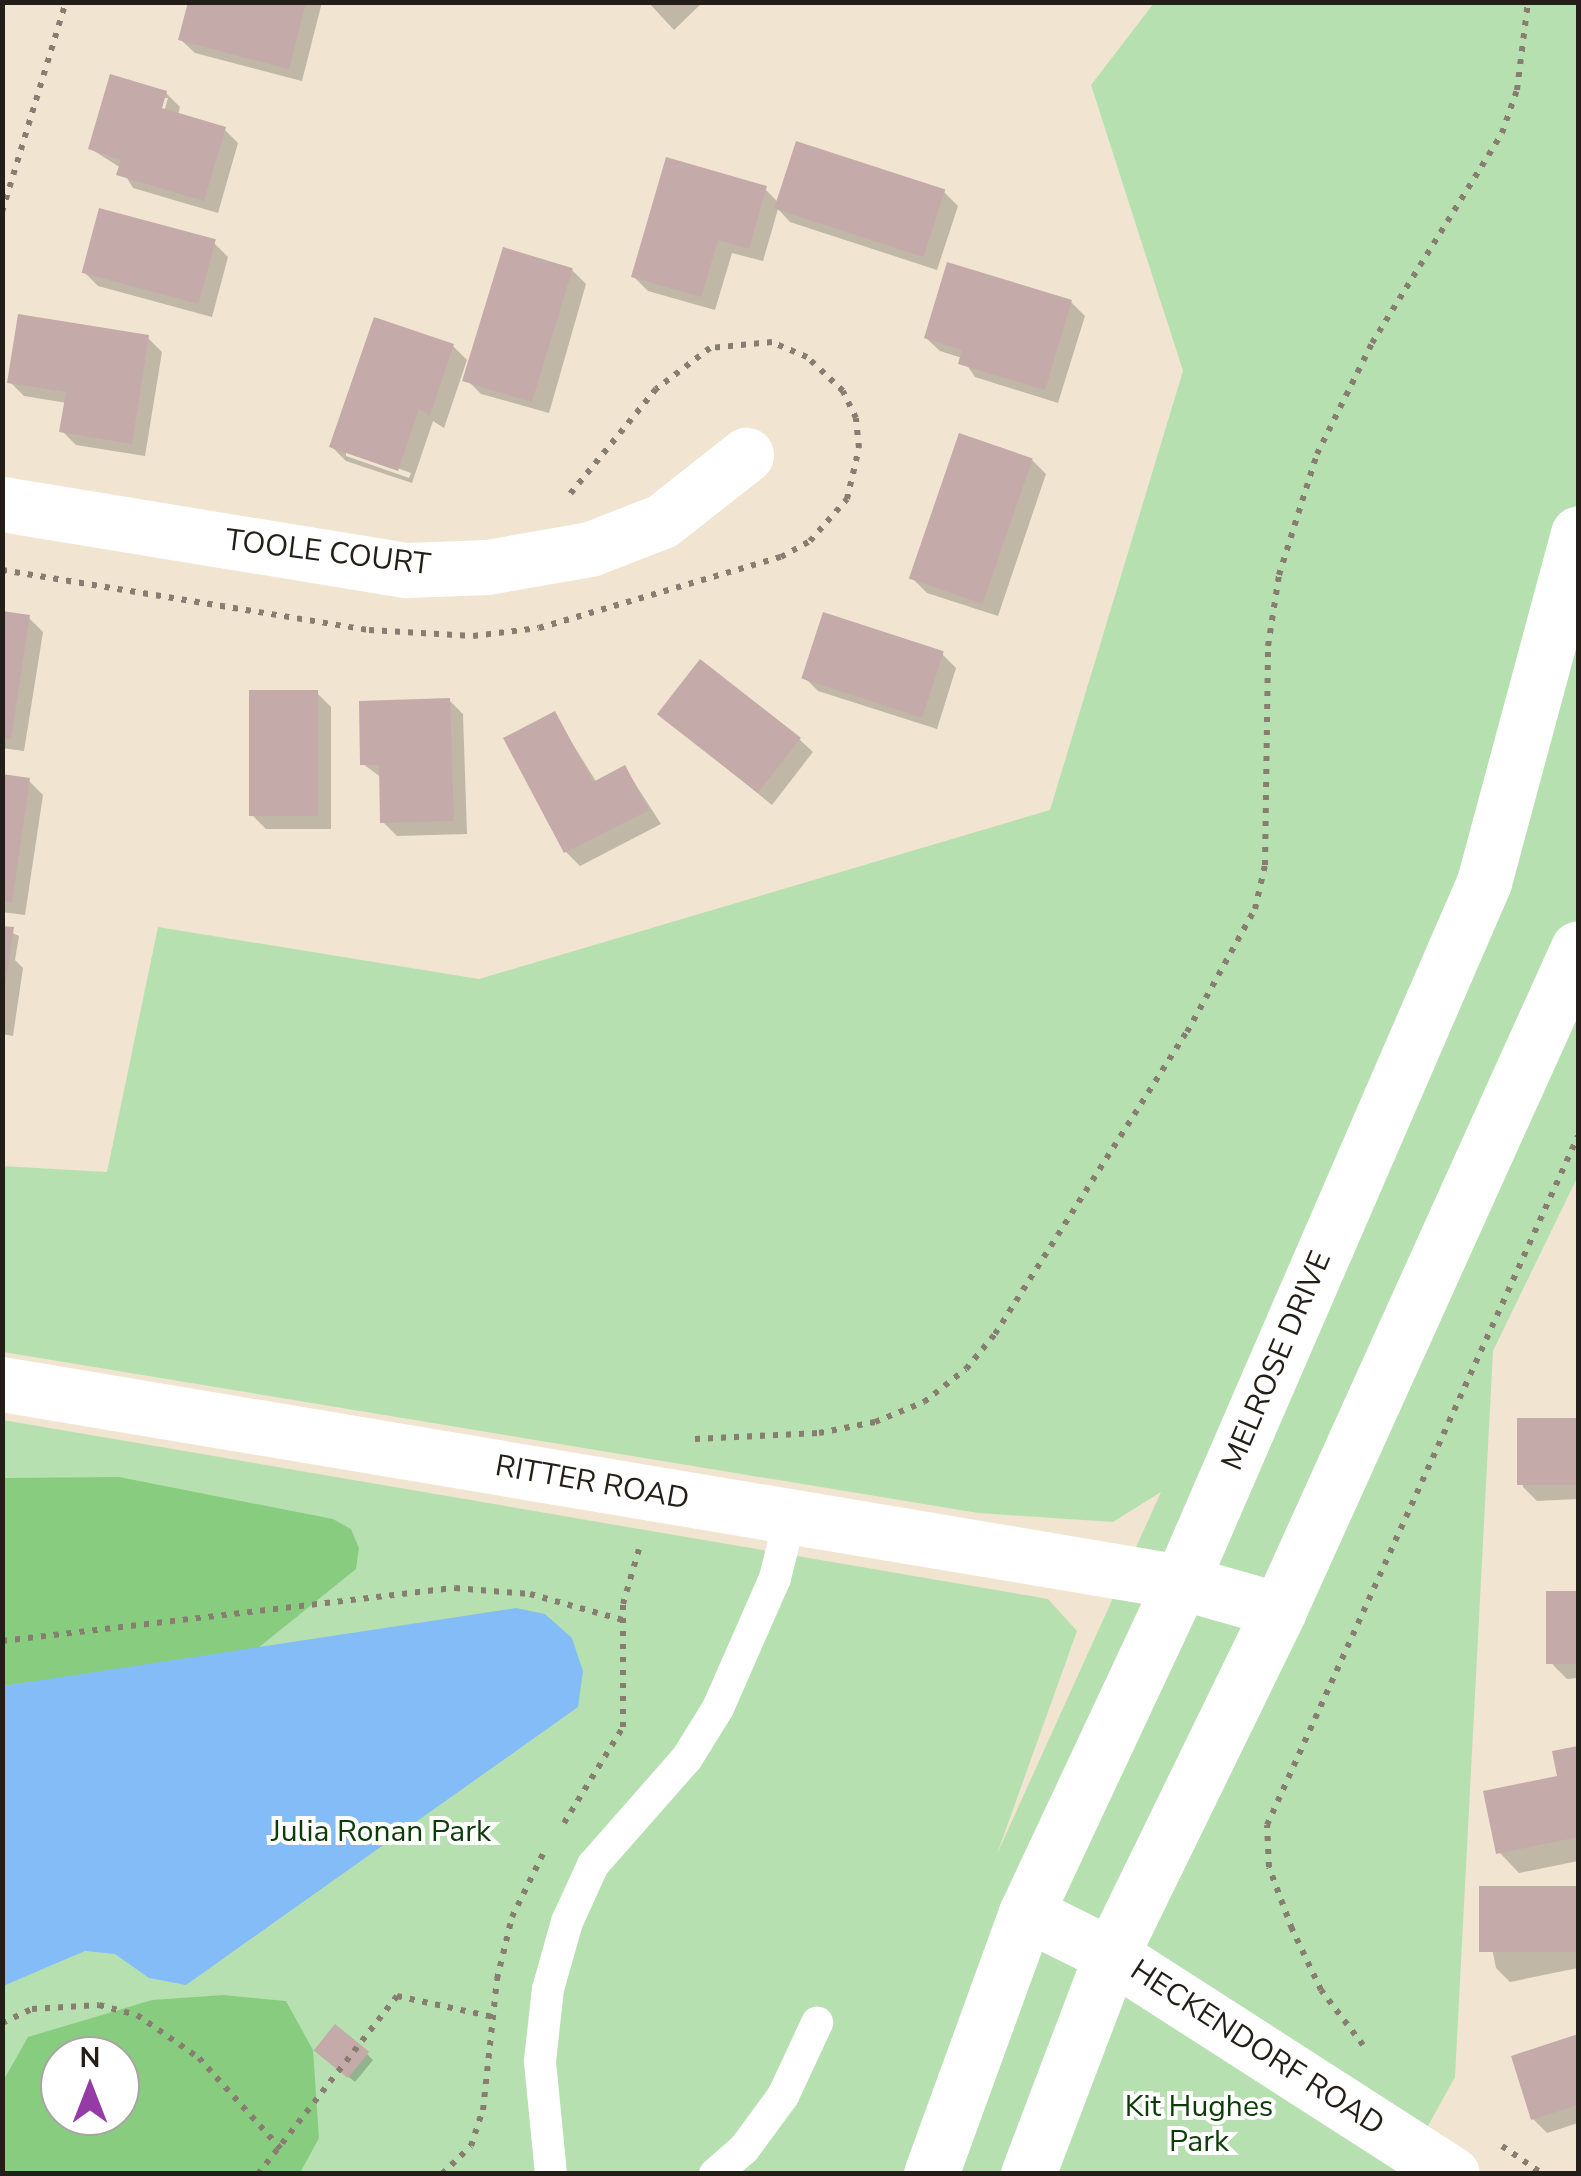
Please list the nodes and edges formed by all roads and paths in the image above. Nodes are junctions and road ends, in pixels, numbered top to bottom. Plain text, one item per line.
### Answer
1 (66, 2) edge
2 (1528, 2) edge
3 (2, 212) edge
4 (746, 455) dead end
5 (2, 504) edge
6 (1578, 532) edge
7 (1578, 948) edge
8 (1578, 1136) edge
9 (2, 1384) edge
10 (655, 1494) junction
11 (790, 1518) junction
12 (1181, 1582) junction
13 (1279, 1610) junction
14 (623, 1620) junction
15 (2, 1641) edge
16 (1026, 1914) junction
17 (1112, 1955) junction
18 (494, 2017) junction
19 (2, 2023) edge
20 (818, 2024) dead end
21 (1376, 2058) dead end
22 (1497, 2143) dead end
23 (281, 2149) junction
24 (258, 2174) edge
25 (442, 2174) edge
26 (551, 2174) edge
27 (715, 2174) edge
28 (930, 2174) edge
29 (1028, 2174) edge
30 (1452, 2174) edge
31 (1542, 2174) edge

1 - 3 path
2 - 10 path
4 - 5 main road, TOOLE COURT
6 - 12 main road, MELROSE DRIVE
7 - 13 main road
8 - 21 path
9 - 10 main road, RITTER ROAD
10 - 11 main road, RITTER ROAD
10 - 14 path
11 - 12 main road, RITTER ROAD
11 - 26 lane
12 - 13 main road, RITTER ROAD
12 - 16 main road, MELROSE DRIVE
13 - 17 main road
14 - 15 path
14 - 18 path
16 - 17 main road, HECKENDORF ROAD
16 - 28 main road, MELROSE DRIVE
17 - 29 main road
17 - 30 main road, HECKENDORF ROAD
18 - 23 path
18 - 25 path
19 - 23 path
20 - 27 lane
22 - 31 path
23 - 24 path

